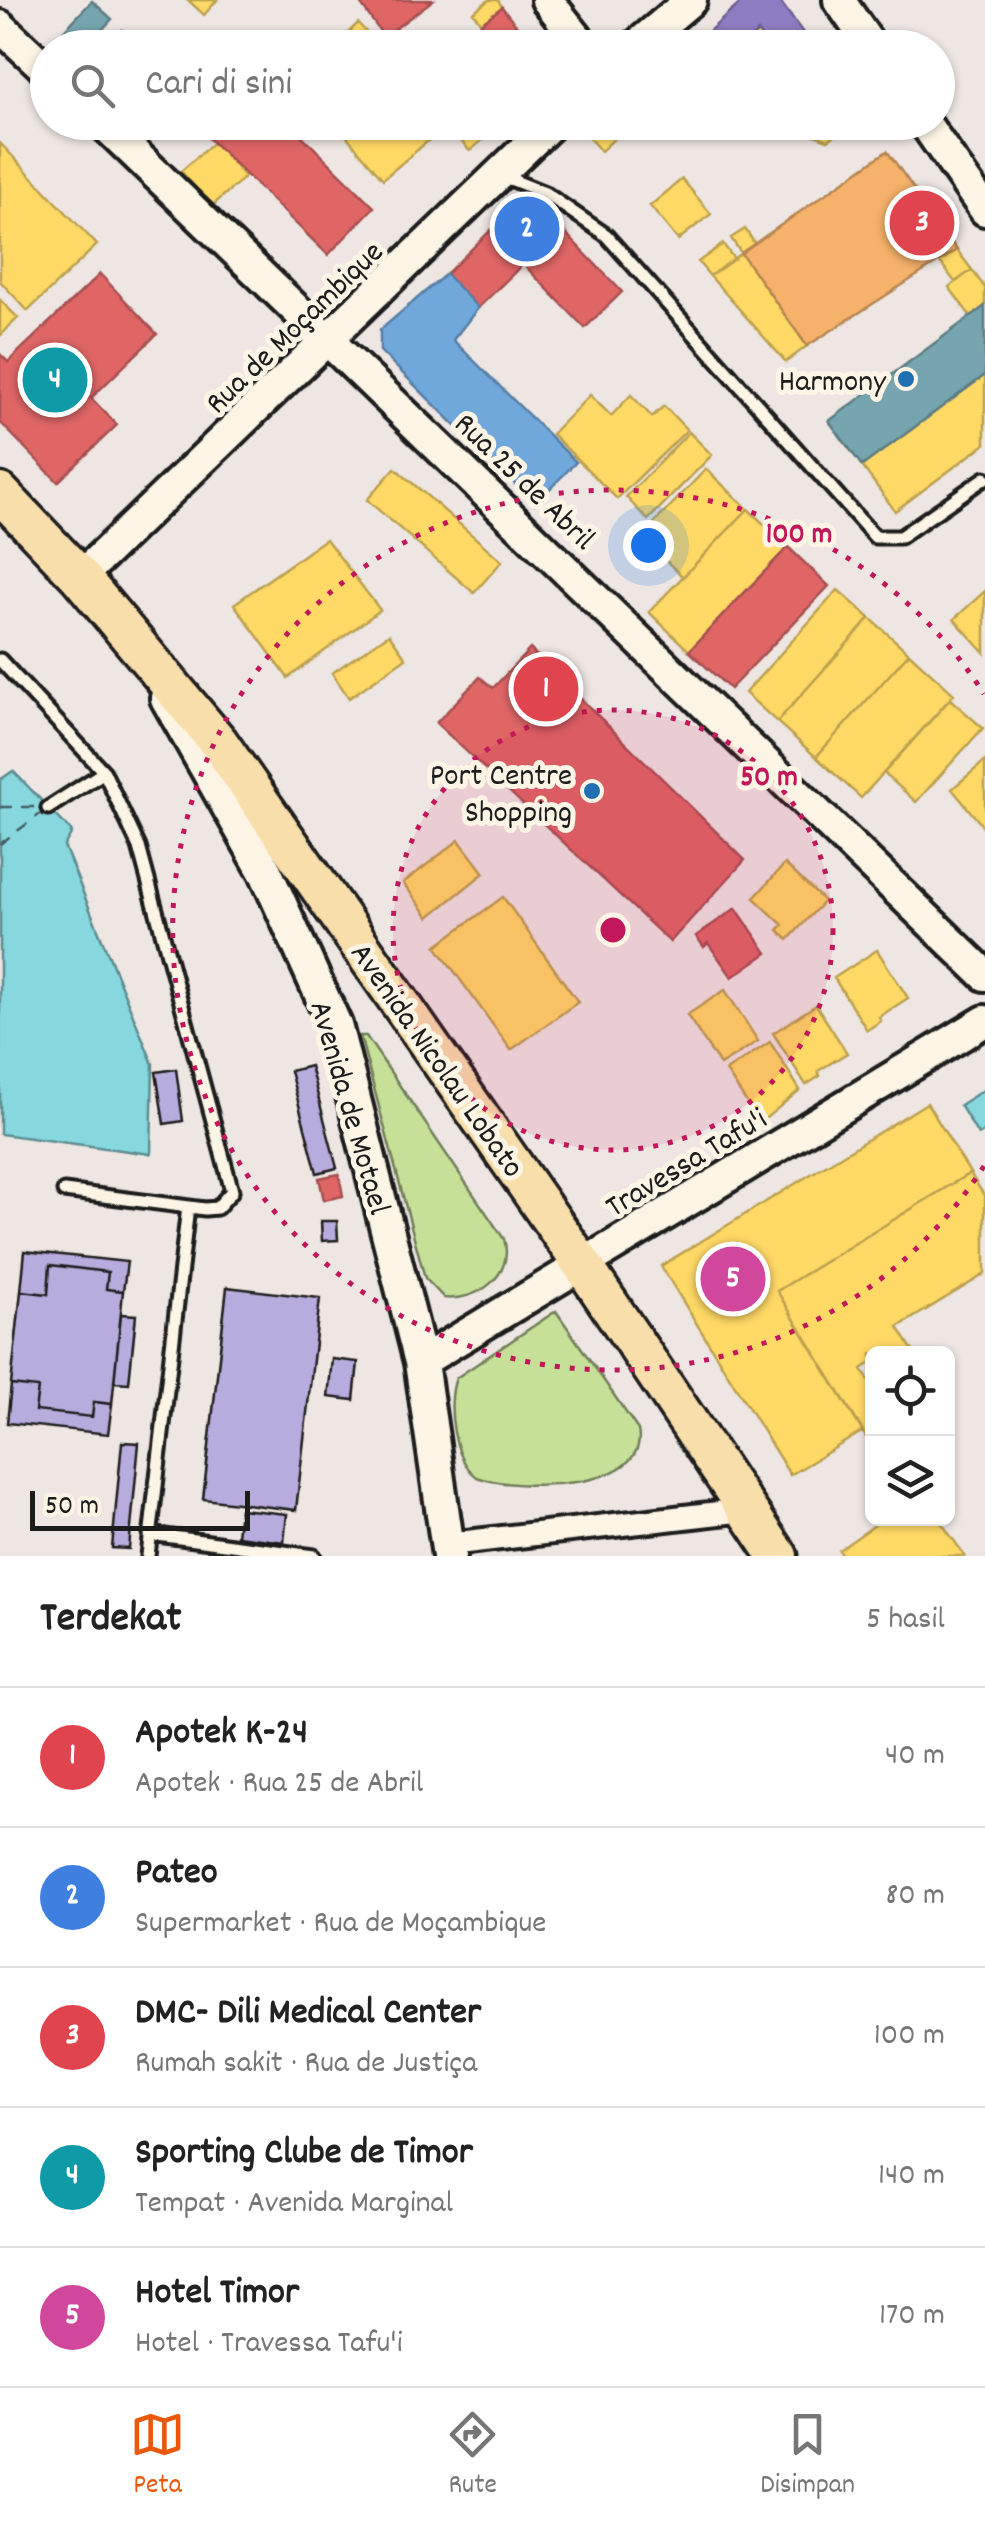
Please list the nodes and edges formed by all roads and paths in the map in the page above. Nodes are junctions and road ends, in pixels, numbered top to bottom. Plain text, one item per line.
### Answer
1 (547, 0) edge
2 (691, 0) edge
3 (839, 0) edge
4 (0, 26) edge
5 (571, 30) edge
6 (655, 30) edge
7 (860, 30) edge
8 (30, 54) edge
9 (121, 140) edge
10 (535, 140) edge
11 (936, 140) edge
12 (500, 175) junction
13 (985, 210) edge
14 (331, 340) junction
15 (985, 478) edge
16 (0, 492) edge
17 (80, 577) junction
18 (132, 638) junction
19 (0, 660) edge
20 (104, 772) junction
21 (48, 808) dead end
22 (985, 974) edge
23 (985, 1021) edge
24 (64, 1191) dead end
25 (188, 1207) junction
26 (582, 1264) junction
27 (421, 1362) junction
28 (744, 1510) junction
29 (150, 1534) junction
30 (449, 1550) edge
31 (148, 1556) edge
32 (314, 1556) edge
33 (778, 1556) edge

1 - 5 street
2 - 6 street
3 - 7 street
4 - 8 street
9 - 14 street, Rua 25 de Abril
10 - 12 street, Rua de Moçambique
11 - 13 street
12 - 14 street, Rua de Moçambique
12 - 15 lane
14 - 17 street, Rua de Moçambique
14 - 22 street, Rua 25 de Abril
16 - 17 main road, Avenida Nicolau Lobato
17 - 18 main road, Avenida Nicolau Lobato
18 - 26 main road, Avenida Nicolau Lobato
18 - 27 main road, Avenida de Motael
19 - 20 lane
20 - 21 lane
20 - 25 lane
23 - 26 street, Travessa Tafu'i
24 - 25 lane
25 - 29 lane
26 - 27 street, Travessa Tafu'i
26 - 28 main road, Avenida Nicolau Lobato
27 - 30 main road, Avenida de Motael
28 - 30 street
28 - 33 main road, Avenida Nicolau Lobato
29 - 31 lane
29 - 32 lane

